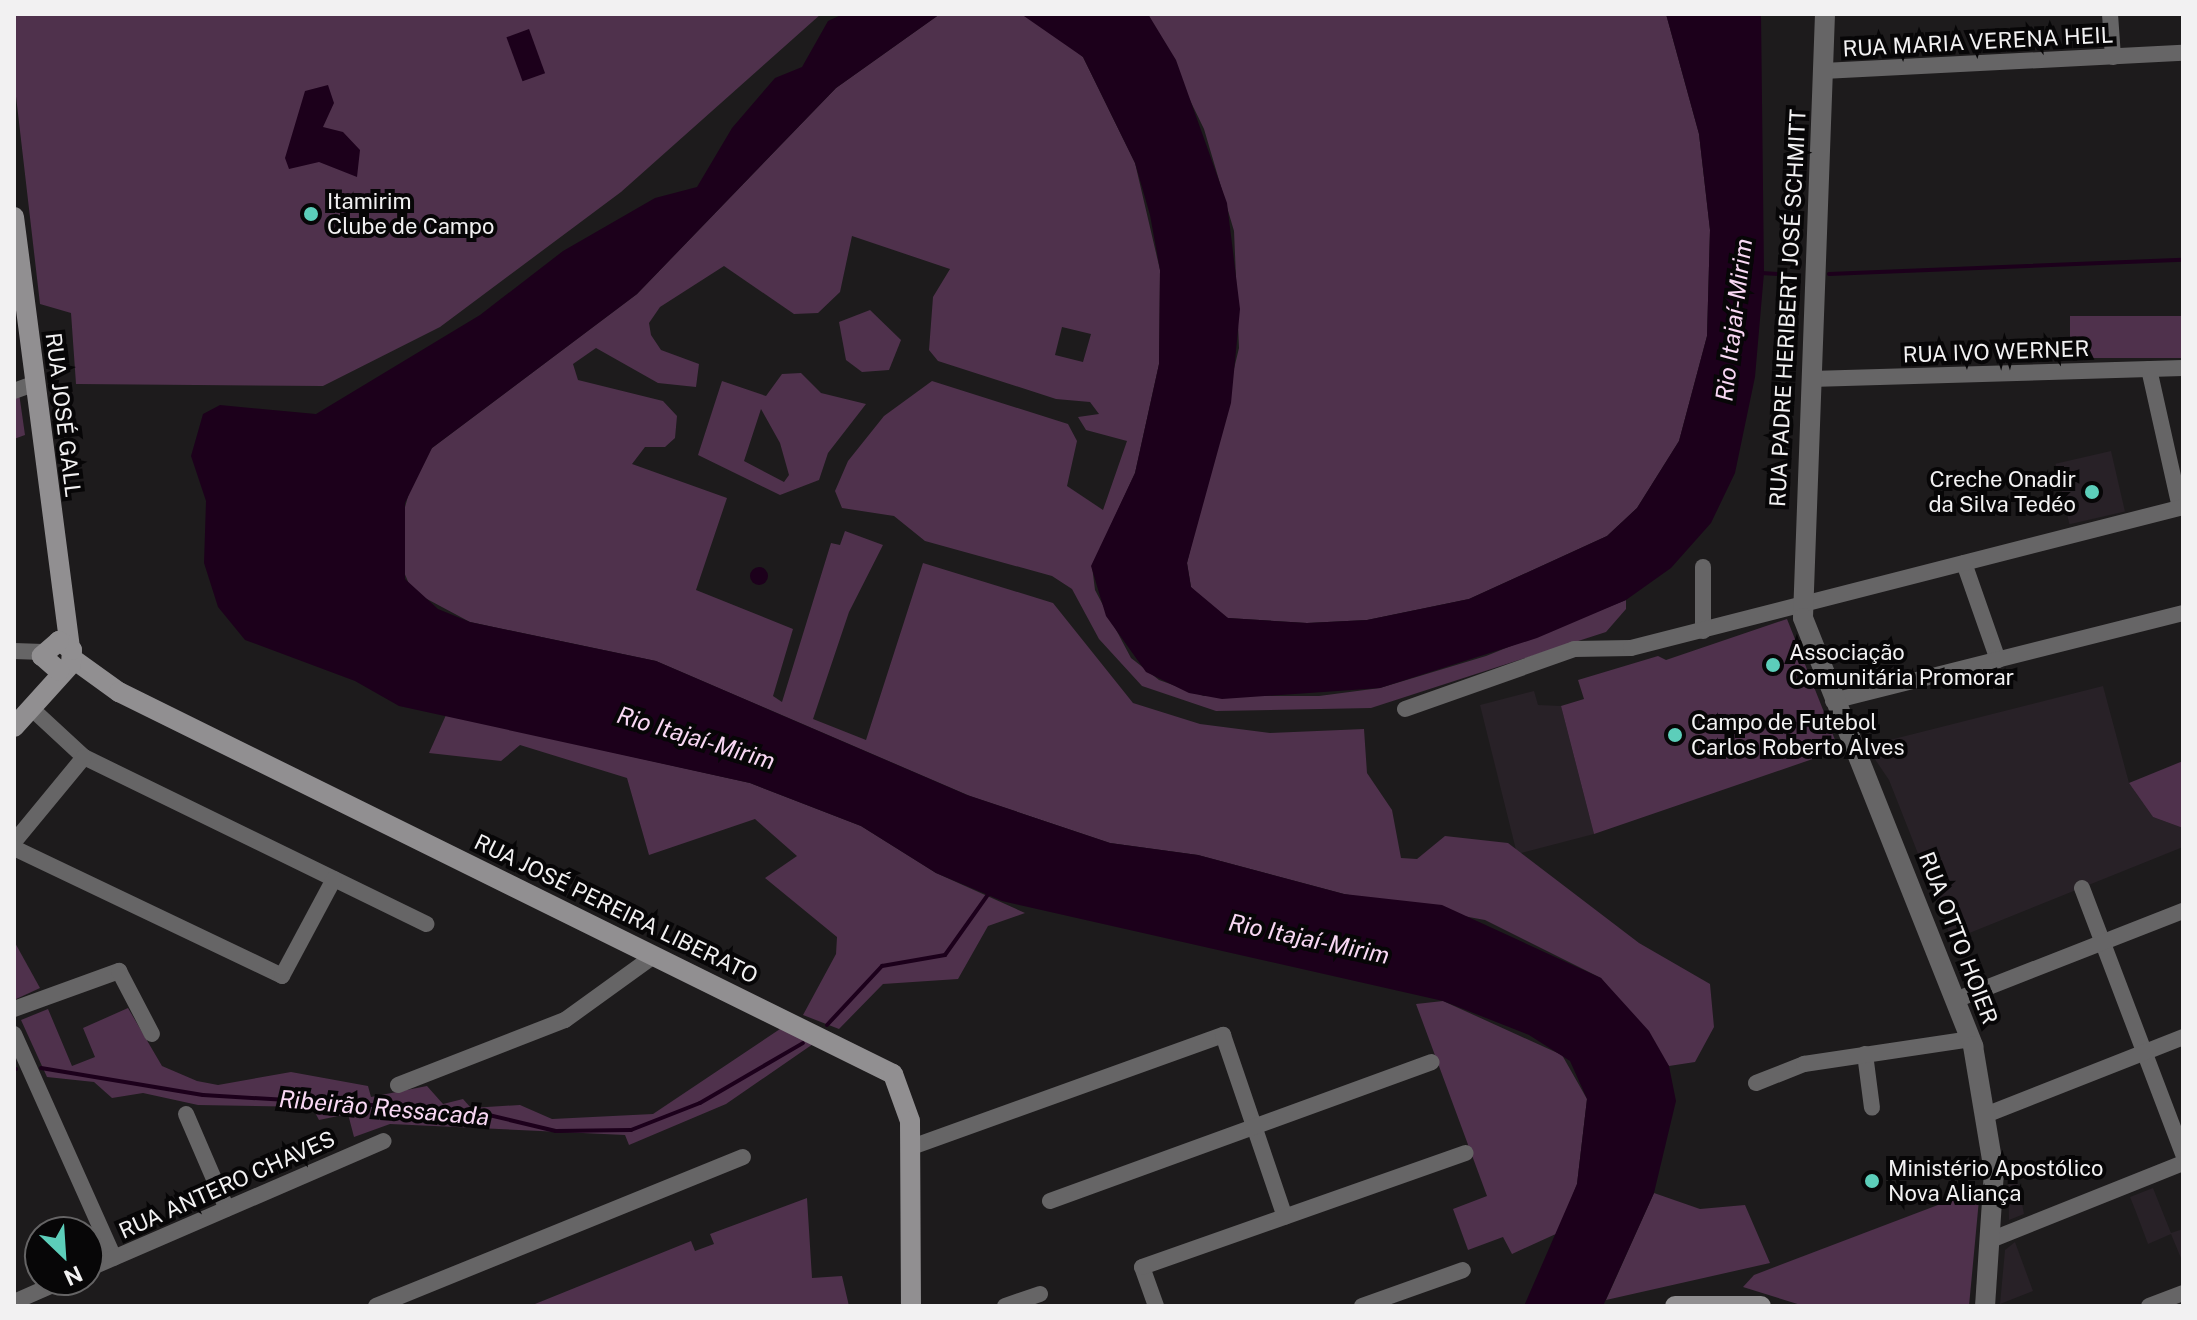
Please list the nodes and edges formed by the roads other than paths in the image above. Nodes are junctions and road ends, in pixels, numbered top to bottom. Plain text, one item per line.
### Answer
1 (1825, 14) edge
2 (2110, 14) edge
3 (2183, 53) edge
4 (2113, 57) junction
5 (1823, 71) junction
6 (14, 217) edge
7 (2183, 368) edge
8 (2149, 369) junction
9 (1811, 379) junction
10 (36, 383) junction
11 (14, 391) edge
12 (2181, 508) edge
13 (1964, 563) junction
14 (1703, 567) dead end
15 (1801, 604) junction
16 (2183, 613) edge
17 (1703, 631) junction
18 (14, 651) edge
19 (58, 658) junction
20 (1998, 660) junction
21 (1833, 701) junction
22 (31, 708) junction
23 (1405, 709) dead end
24 (14, 727) edge
25 (84, 757) junction
26 (14, 845) edge
27 (334, 879) junction
28 (2082, 888) dead end
29 (2183, 911) edge
30 (427, 924) dead end
31 (2103, 942) junction
32 (655, 955) junction
33 (1958, 999) junction
34 (14, 1009) edge
35 (14, 1034) edge
36 (152, 1034) dead end
37 (2183, 1037) edge
38 (1971, 1039) junction
39 (2144, 1052) junction
40 (1865, 1054) junction
41 (1431, 1062) dead end
42 (1756, 1083) dead end
43 (398, 1085) dead end
44 (1872, 1108) dead end
45 (186, 1114) dead end
46 (1988, 1114) junction
47 (1255, 1126) junction
48 (384, 1141) dead end
49 (909, 1148) junction
50 (1466, 1153) dead end
51 (2183, 1154) edge
52 (743, 1157) dead end
53 (2183, 1163) edge
54 (1050, 1201) dead end
55 (227, 1209) junction
56 (1285, 1217) junction
57 (1993, 1239) junction
58 (114, 1258) junction
59 (104, 1262) edge
60 (1463, 1270) dead end
61 (2183, 1293) edge
62 (1040, 1294) dead end
63 (376, 1306) edge
64 (911, 1306) edge
65 (1005, 1306) edge
66 (1156, 1306) edge
67 (1362, 1306) edge
68 (1675, 1306) edge
69 (1761, 1306) edge
70 (1985, 1306) edge
71 (2149, 1306) edge

1 - 5 street, RUA PADRE HERIBERT JOSÉ SCHMITT
2 - 4 street
3 - 4 street, RUA MARIA VERENA HEIL
4 - 5 street, RUA MARIA VERENA HEIL
5 - 9 street, RUA PADRE HERIBERT JOSÉ SCHMITT
6 - 10 main road, RUA JOSÉ GALL
7 - 8 street, RUA IVO WERNER
8 - 9 street, RUA IVO WERNER
8 - 12 street
9 - 15 street, RUA PADRE HERIBERT JOSÉ SCHMITT
10 - 11 street
10 - 19 main road, RUA JOSÉ GALL
12 - 13 street
13 - 15 street
13 - 20 street
14 - 17 street
15 - 17 street
15 - 21 street, RUA OTTO HOIER
16 - 20 street
17 - 23 street
18 - 19 street
19 - 22 main road
19 - 32 main road, RUA JOSÉ PEREIRA LIBERATO
20 - 21 street
21 - 33 street, RUA OTTO HOIER
22 - 24 main road
22 - 25 street
25 - 26 street
25 - 27 street
26 - 27 street
27 - 30 street
28 - 31 street
29 - 31 street
31 - 33 street
31 - 39 street
32 - 43 street
32 - 49 main road, RUA JOSÉ PEREIRA LIBERATO
33 - 38 street, RUA OTTO HOIER
34 - 36 street
35 - 58 street
37 - 39 street
38 - 40 street
38 - 46 street, RUA OTTO HOIER
39 - 46 street
39 - 51 street
40 - 42 street
40 - 44 street
41 - 47 street
45 - 55 street
46 - 57 street, RUA OTTO HOIER
47 - 49 street
47 - 54 street
47 - 56 street
48 - 55 street, RUA ANTERO CHAVES
49 - 64 main road, RUA JOSÉ PEREIRA LIBERATO
50 - 56 street
52 - 63 street
53 - 57 street
55 - 58 street, RUA ANTERO CHAVES
56 - 66 street
57 - 70 street, RUA OTTO HOIER
58 - 59 street, RUA ANTERO CHAVES
60 - 67 street
61 - 71 street
62 - 65 street
68 - 69 main road

